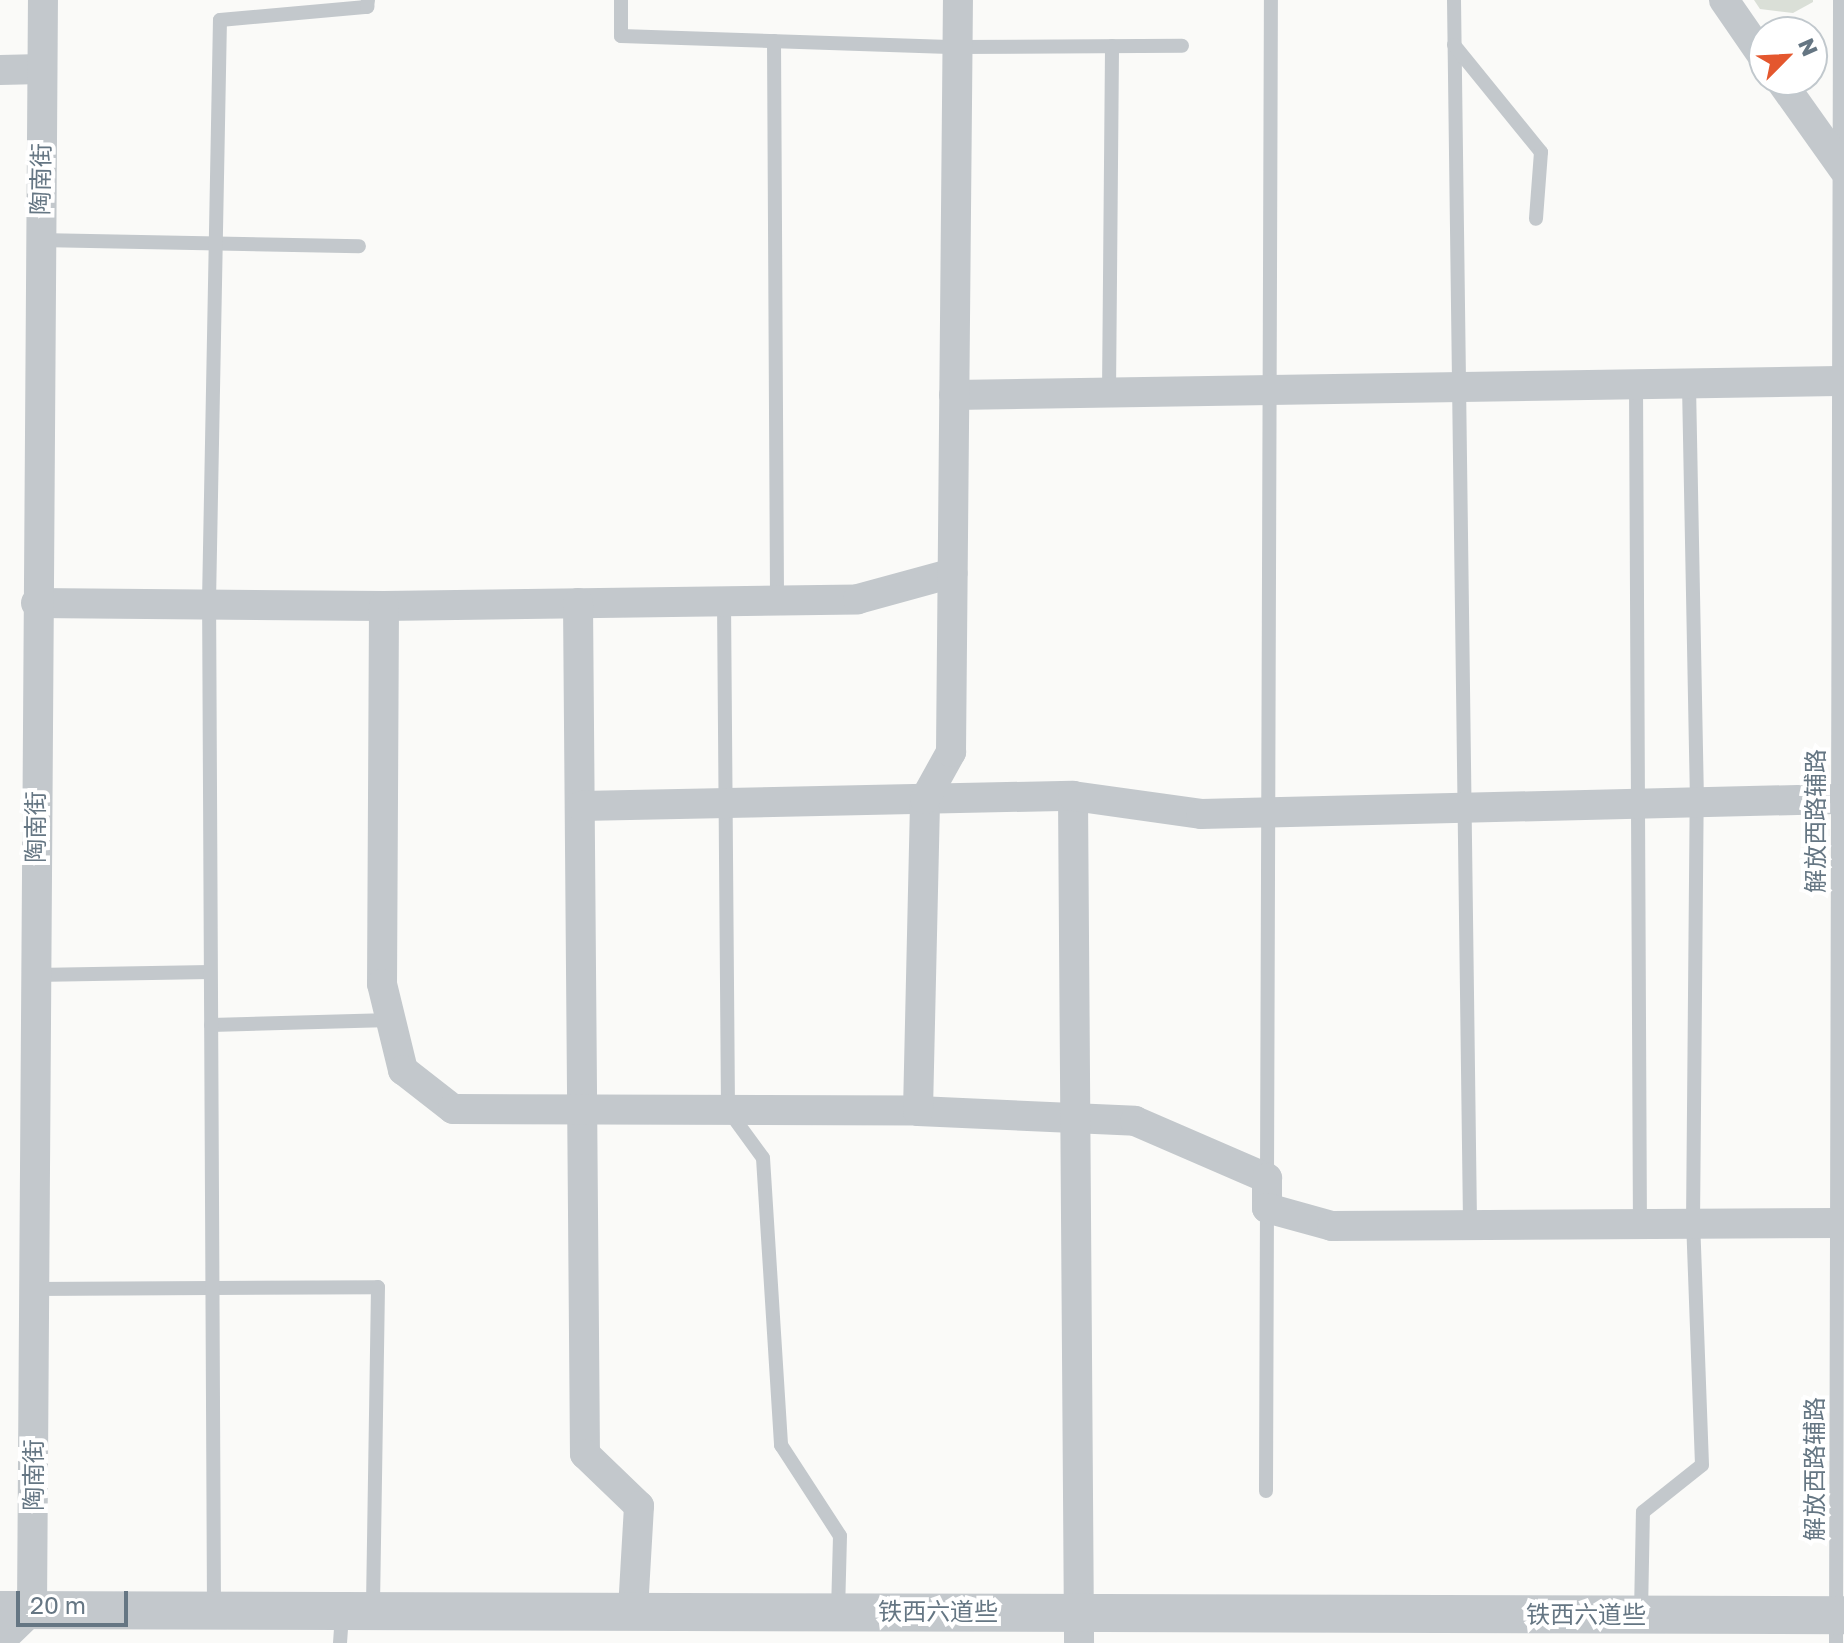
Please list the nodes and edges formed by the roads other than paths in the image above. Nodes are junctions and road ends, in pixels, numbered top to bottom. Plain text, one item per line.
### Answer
1 (43, 0) edge
2 (368, 0) edge
3 (621, 0) edge
4 (958, 0) edge
5 (1271, 0) edge
6 (1454, 0) edge
7 (1724, 0) edge
8 (1840, 0) edge
9 (1748, 35) edge
10 (774, 41) junction
11 (1454, 45) junction
12 (1112, 46) junction
13 (1182, 46) dead end
14 (957, 47) junction
15 (42, 69) junction
16 (0, 70) edge
17 (1791, 96) edge
18 (1841, 167) edge
19 (1536, 219) dead end
20 (39, 240) junction
21 (215, 244) junction
22 (359, 246) dead end
23 (1838, 381) junction
24 (1636, 384) junction
25 (1689, 384) junction
26 (1458, 387) junction
27 (1269, 390) junction
28 (1109, 393) junction
29 (954, 395) junction
30 (953, 573) junction
31 (777, 600) junction
32 (724, 601) junction
33 (209, 602) junction
34 (36, 603) junction
35 (578, 603) junction
36 (384, 606) junction
37 (1073, 796) junction
38 (925, 799) junction
39 (1837, 799) junction
40 (1697, 802) junction
41 (727, 803) junction
42 (1639, 804) junction
43 (581, 806) junction
44 (1461, 808) junction
45 (1269, 812) junction
46 (210, 972) junction
47 (34, 975) junction
48 (391, 1020) junction
49 (211, 1025) junction
50 (583, 1110) junction
51 (728, 1110) junction
52 (918, 1111) junction
53 (1075, 1120) junction
54 (1267, 1178) junction
55 (1267, 1208) junction
56 (1837, 1223) junction
57 (1640, 1224) junction
58 (1693, 1224) junction
59 (1470, 1225) junction
60 (212, 1285) junction
61 (33, 1289) junction
62 (1266, 1491) dead end
63 (214, 1608) junction
64 (16, 1610) edge
65 (633, 1610) junction
66 (838, 1611) junction
67 (1641, 1614) junction
68 (352, 1620) edge
69 (1839, 1624) edge
70 (1078, 1627) edge
71 (0, 1641) edge

1 - 15 street, 陶南街
2 - 21 lane
3 - 10 lane
4 - 14 street
5 - 27 lane
6 - 11 lane
7 - 9 street
8 - 18 lane, 解放西路辅路
10 - 14 lane
10 - 31 lane
11 - 19 lane
11 - 26 lane
12 - 13 lane
12 - 14 lane
12 - 28 lane
14 - 29 street
15 - 16 street
15 - 20 street, 陶南街
17 - 18 street
18 - 23 lane, 解放西路辅路
20 - 21 lane
20 - 34 street, 陶南街
21 - 22 lane
21 - 33 lane
23 - 25 street
23 - 39 lane, 解放西路辅路
24 - 25 street
24 - 26 street
24 - 42 lane
25 - 40 lane
26 - 27 street
26 - 44 lane
27 - 28 street
27 - 45 lane
28 - 29 street
29 - 30 street
30 - 31 street
30 - 38 street
31 - 32 street
32 - 35 street
32 - 41 lane
33 - 34 street
33 - 36 street
33 - 46 lane
34 - 47 street, 陶南街
35 - 36 street
35 - 43 street
36 - 48 street
37 - 38 street
37 - 45 street
37 - 53 street
38 - 41 street
38 - 52 street
39 - 40 street
39 - 56 lane, 解放西路辅路
40 - 42 street
40 - 58 lane
41 - 43 street
41 - 51 lane
42 - 44 street
42 - 57 lane
43 - 50 street
44 - 45 street
44 - 59 lane
45 - 54 lane
46 - 47 lane
46 - 49 lane
47 - 61 street, 陶南街
48 - 49 lane
48 - 50 street
49 - 60 lane
50 - 51 street
50 - 65 street
51 - 52 street
51 - 66 lane
52 - 53 street
53 - 54 street
53 - 70 street
54 - 55 street
55 - 59 street
55 - 62 lane
56 - 58 street
56 - 69 lane, 解放西路辅路
57 - 58 street
57 - 59 street
58 - 67 lane
60 - 61 lane
60 - 63 lane
60 - 68 lane
61 - 64 street, 陶南街
63 - 64 street, 铁西六道些
63 - 68 street, 铁西六道些
64 - 71 street
65 - 66 street, 铁西六道些
65 - 68 street, 铁西六道些
66 - 70 street, 铁西六道些
67 - 69 street, 铁西六道些
67 - 70 street, 铁西六道些

